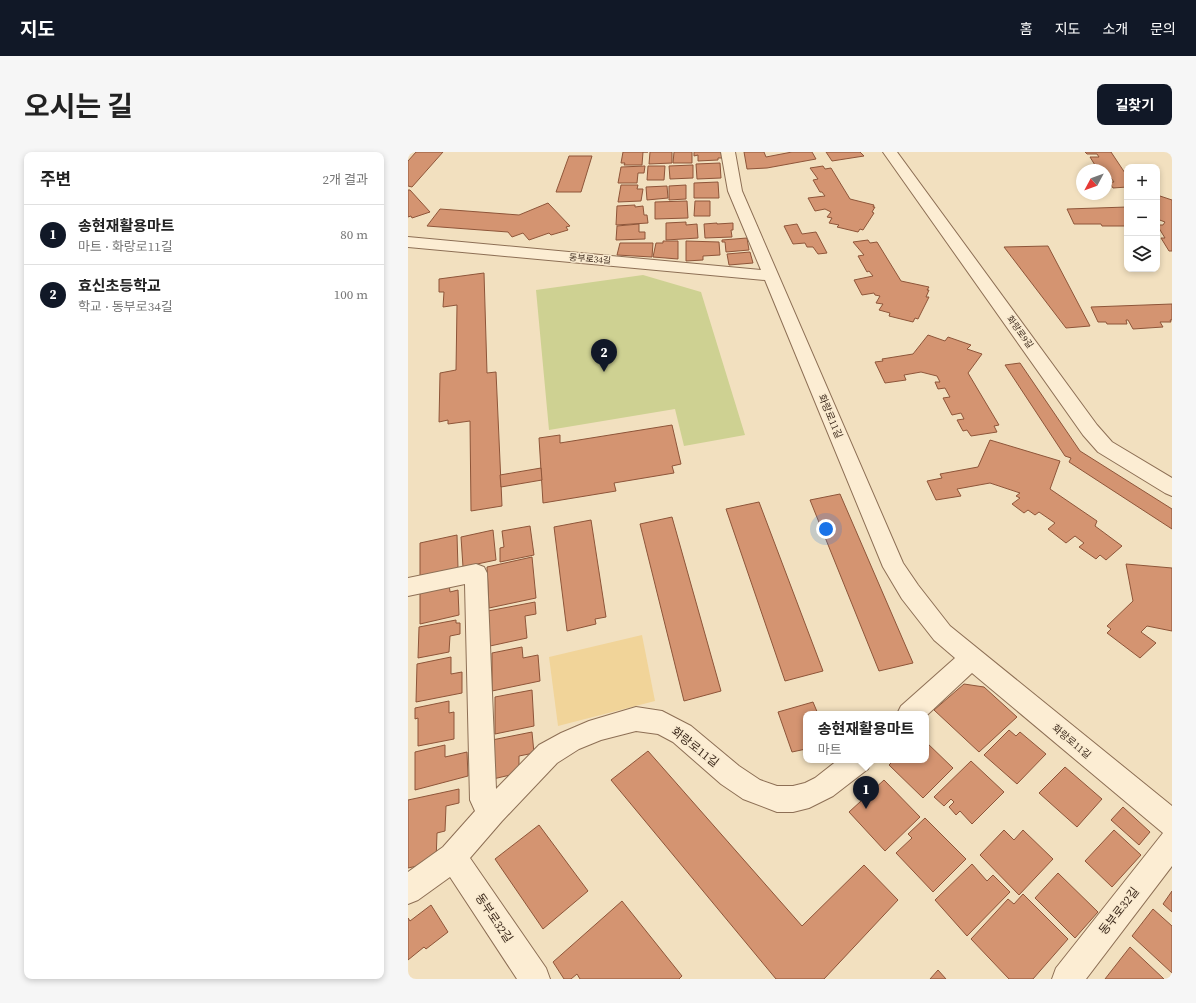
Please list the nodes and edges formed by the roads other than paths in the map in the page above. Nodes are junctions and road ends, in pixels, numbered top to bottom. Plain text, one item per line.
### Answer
1 (728, 152) edge
2 (890, 152) edge
3 (408, 242) edge
4 (772, 276) junction
5 (1172, 488) edge
6 (408, 587) edge
7 (972, 658) junction
8 (913, 711) edge
9 (855, 763) edge
10 (492, 812) junction
11 (1172, 823) edge
12 (1172, 843) edge
13 (453, 857) junction
14 (408, 890) edge
15 (535, 979) edge
16 (1067, 979) edge

1 - 4 street, 화랑로11길
2 - 5 street, 화랑로9길
3 - 4 street, 동부로34길
4 - 7 street, 화랑로11길
6 - 10 street
7 - 8 street
7 - 11 street, 화랑로11길
9 - 10 street, 화랑로11길
10 - 13 street, 화랑로11길
12 - 16 street, 동부로32길
13 - 14 street, 화랑로11길
13 - 15 street, 동부로32길

